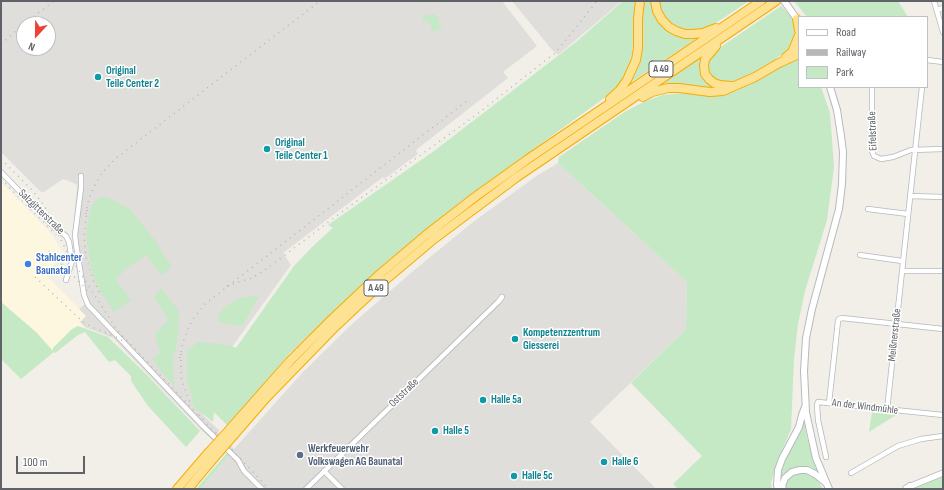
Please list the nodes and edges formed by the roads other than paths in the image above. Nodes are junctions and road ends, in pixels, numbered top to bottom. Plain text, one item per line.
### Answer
1 (640, 1) edge
2 (655, 1) edge
3 (761, 1) edge
4 (776, 1) edge
5 (784, 1) edge
6 (934, 1) edge
7 (943, 8) edge
8 (937, 10) junction
9 (798, 20) edge
10 (732, 21) junction
11 (943, 32) edge
12 (728, 34) junction
13 (797, 52) edge
14 (928, 60) edge
15 (943, 62) edge
16 (736, 86) junction
17 (830, 88) edge
18 (872, 88) edge
19 (922, 88) edge
20 (630, 99) junction
21 (590, 118) junction
22 (943, 149) edge
23 (915, 150) junction
24 (1, 172) edge
25 (81, 176) dead end
26 (910, 196) junction
27 (943, 197) edge
28 (868, 209) dead end
29 (908, 214) junction
30 (860, 255) dead end
31 (902, 261) junction
32 (902, 271) junction
33 (943, 271) edge
34 (66, 280) dead end
35 (502, 296) dead end
36 (897, 324) junction
37 (943, 329) edge
38 (829, 403) junction
39 (806, 406) junction
40 (887, 410) junction
41 (943, 415) edge
42 (231, 432) junction
43 (943, 436) edge
44 (211, 455) junction
45 (826, 457) dead end
46 (324, 471) junction
47 (851, 473) dead end
48 (943, 473) edge
49 (828, 486) edge
50 (908, 488) edge
51 (178, 489) edge
52 (188, 489) edge
53 (262, 489) edge
54 (306, 489) edge
55 (342, 489) edge
56 (778, 489) edge
57 (783, 489) edge

1 - 21 highway
2 - 10 highway
3 - 10 highway, A 49
4 - 12 highway, A 49
5 - 9 main road
6 - 8 street
7 - 8 street
8 - 11 street
10 - 21 highway, A 49
12 - 16 highway
12 - 20 highway, A 49
13 - 16 highway
14 - 15 street
16 - 20 highway
17 - 39 main road
18 - 23 street, Eifelstraße
19 - 23 street, Meißnerstraße
20 - 42 highway, A 49
21 - 42 highway, A 49
22 - 23 street
23 - 26 street, Meißnerstraße
24 - 34 street, Salzgitterstraße
25 - 53 street
26 - 27 street
26 - 29 street, Meißnerstraße
28 - 29 street
29 - 31 street, Meißnerstraße
30 - 31 street
31 - 32 street, Meißnerstraße
32 - 33 street
32 - 36 street, Meißnerstraße
35 - 46 street, Oststraße
36 - 37 street
36 - 38 street
36 - 40 street, Meißnerstraße
38 - 40 street, An der Windmühle
38 - 45 street, An der Windmühle
39 - 49 main road
39 - 56 main road
40 - 41 street, An der Windmühle
42 - 44 highway, A 49, bridge
43 - 47 street
44 - 51 highway, A 49
44 - 52 highway, A 49
46 - 54 street, Oststraße
46 - 55 street
48 - 50 street
49 - 57 main road

